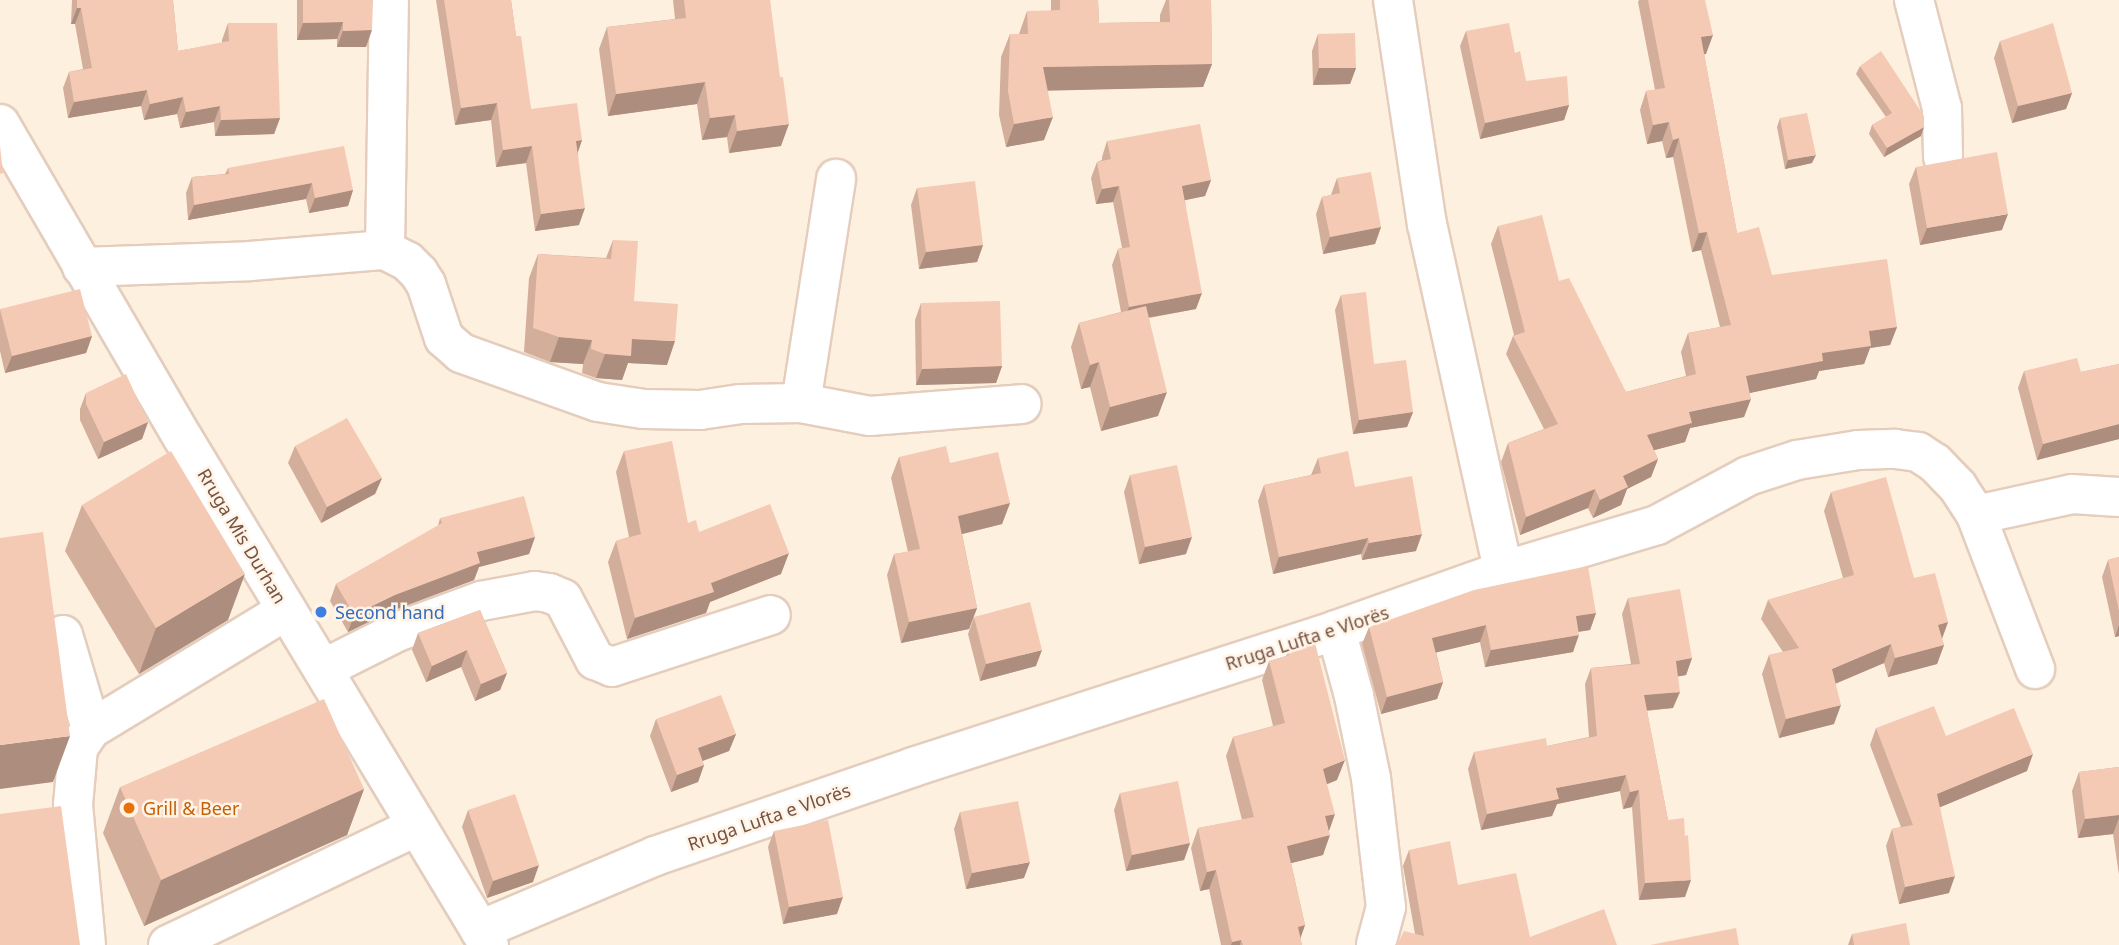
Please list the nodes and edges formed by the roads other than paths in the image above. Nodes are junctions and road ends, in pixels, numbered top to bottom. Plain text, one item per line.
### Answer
1 (389, 0) edge
2 (1393, 0) edge
3 (1914, 0) edge
4 (0, 124) edge
5 (1943, 157) dead end
6 (836, 179) dead end
7 (385, 250) junction
8 (82, 267) junction
9 (801, 402) junction
10 (1022, 404) dead end
11 (2119, 497) edge
12 (1976, 515) junction
13 (1503, 571) junction
14 (287, 610) junction
15 (771, 615) dead end
16 (1336, 630) junction
17 (63, 635) dead end
18 (323, 669) junction
19 (2035, 669) dead end
20 (91, 729) junction
21 (417, 826) junction
22 (484, 937) edge
23 (86, 945) edge
24 (169, 945) edge
25 (1376, 945) edge

1 - 7 street
2 - 13 street
3 - 5 street
4 - 8 street, Rruga Mis Durhan
6 - 9 street
7 - 8 street
7 - 9 street
8 - 14 street, Rruga Mis Durhan
9 - 10 street
11 - 12 street
12 - 13 street, Rruga Lufta e Vlorës
12 - 19 street, Rruga Lufta e Vlorës
13 - 16 street, Rruga Lufta e Vlorës
14 - 18 street, Rruga Mis Durhan
14 - 20 street
15 - 18 street
16 - 22 street, Rruga Lufta e Vlorës
16 - 25 street
17 - 20 street
18 - 21 street, Rruga Mis Durhan
20 - 23 street
21 - 22 street, Rruga Mis Durhan
21 - 24 street

